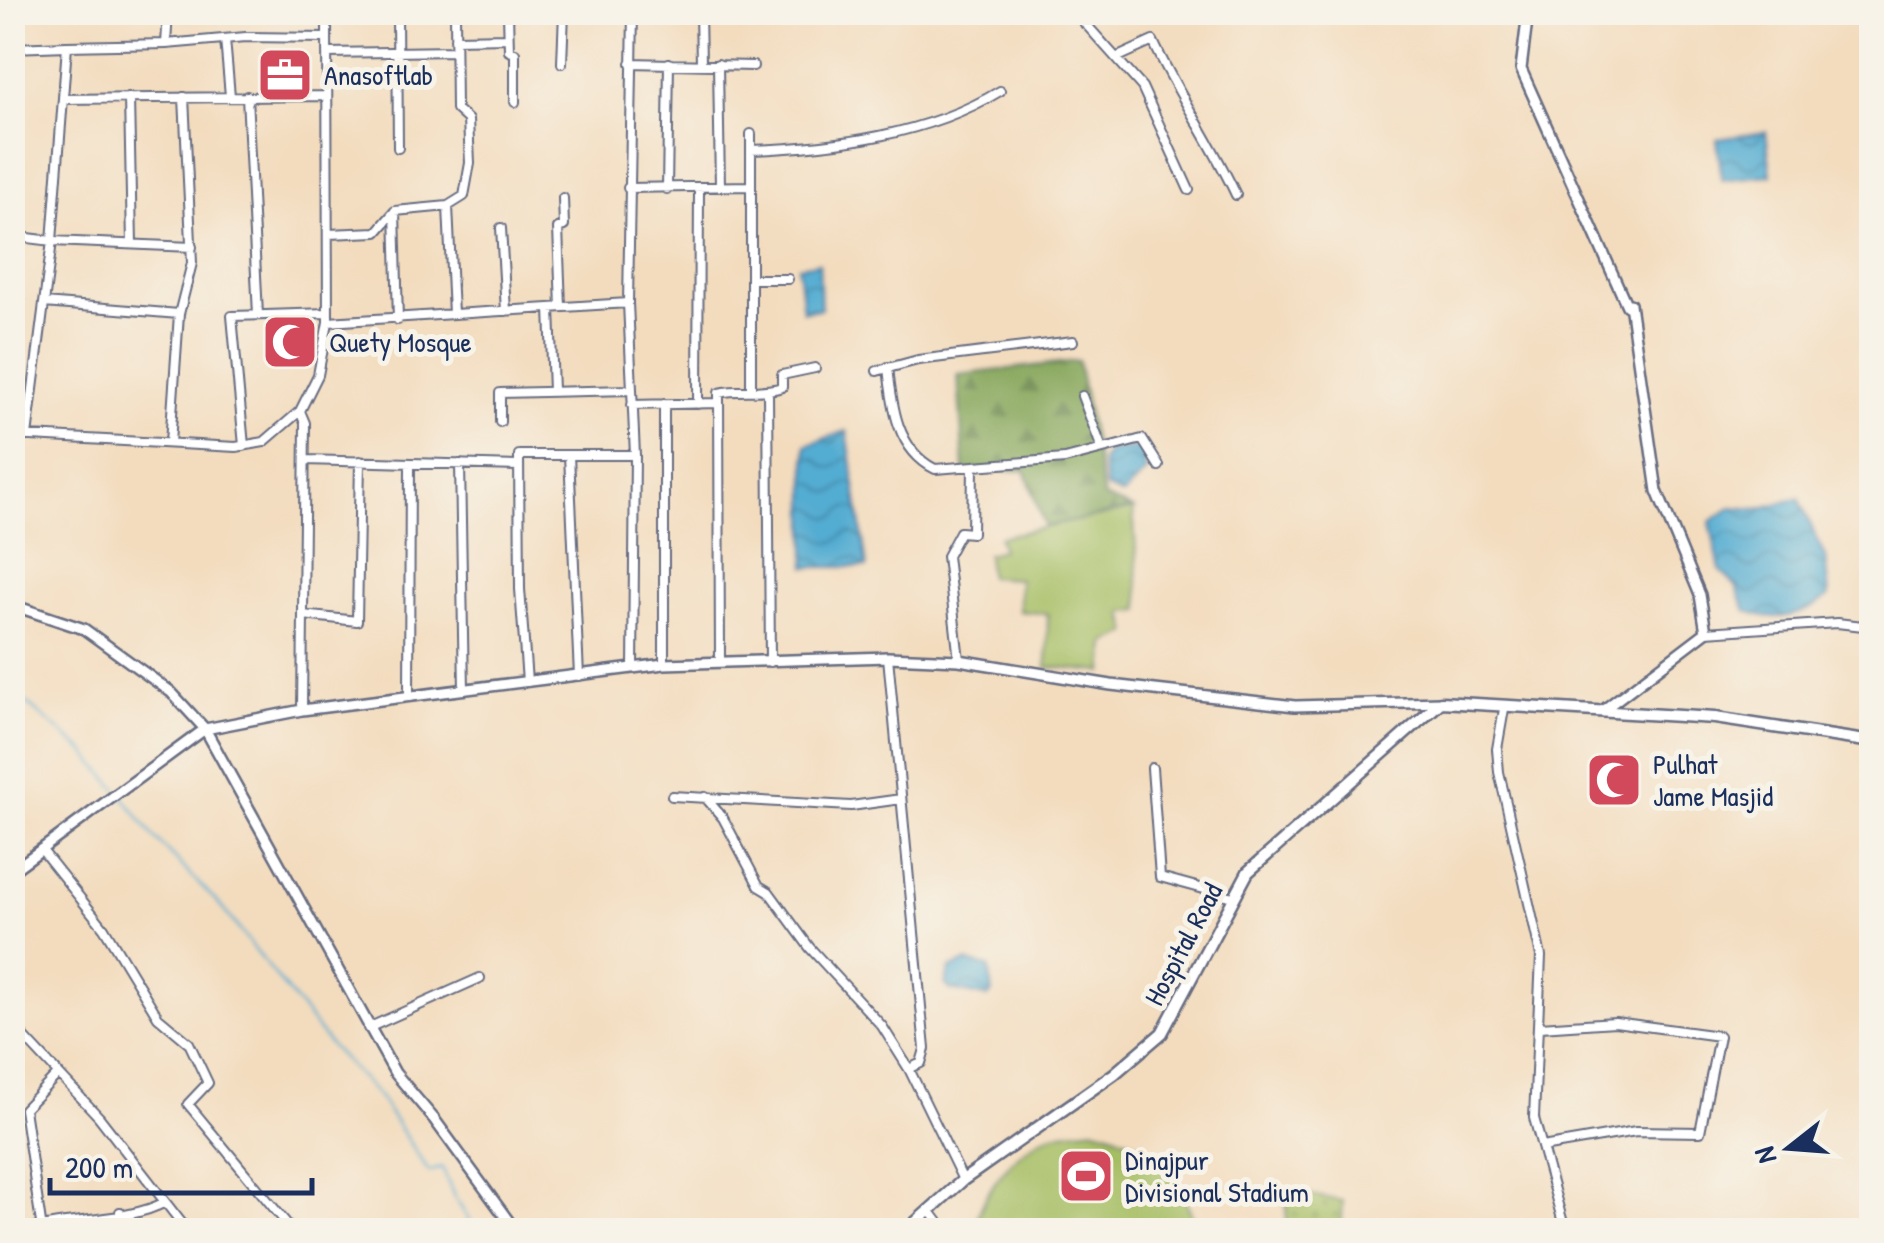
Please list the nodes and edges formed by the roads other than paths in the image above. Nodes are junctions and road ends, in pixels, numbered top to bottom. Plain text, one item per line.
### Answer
1 (168, 12) edge
2 (326, 12) edge
3 (397, 12) edge
4 (455, 12) edge
5 (508, 12) edge
6 (564, 12) edge
7 (633, 12) edge
8 (700, 12) edge
9 (1075, 12) edge
10 (1102, 12) edge
11 (1528, 12) edge
12 (1085, 24) junction
13 (225, 38) junction
14 (326, 38) junction
15 (508, 38) junction
16 (454, 39) junction
17 (166, 44) junction
18 (67, 46) junction
19 (12, 48) edge
20 (455, 51) junction
21 (398, 52) junction
22 (326, 53) junction
23 (1118, 57) junction
24 (562, 63) dead end
25 (632, 63) junction
26 (668, 63) junction
27 (701, 63) junction
28 (718, 64) junction
29 (753, 66) dead end
30 (1000, 91) dead end
31 (230, 96) junction
32 (247, 96) junction
33 (327, 96) junction
34 (128, 98) junction
35 (184, 98) junction
36 (63, 99) junction
37 (515, 102) dead end
38 (751, 134) dead end
39 (398, 148) dead end
40 (751, 150) junction
41 (752, 186) junction
42 (720, 187) junction
43 (628, 188) junction
44 (667, 189) junction
45 (698, 189) junction
46 (1189, 190) dead end
47 (1236, 195) dead end
48 (563, 198) dead end
49 (448, 206) junction
50 (395, 212) junction
51 (501, 228) dead end
52 (328, 234) junction
53 (12, 236) edge
54 (52, 241) junction
55 (132, 244) junction
56 (192, 246) junction
57 (788, 278) dead end
58 (752, 280) junction
59 (44, 303) junction
60 (628, 303) junction
61 (561, 307) junction
62 (550, 308) junction
63 (506, 310) junction
64 (179, 314) junction
65 (453, 314) junction
66 (258, 315) junction
67 (328, 318) junction
68 (398, 320) junction
69 (1073, 341) dead end
70 (888, 367) junction
71 (815, 368) dead end
72 (877, 370) dead end
73 (751, 389) junction
74 (631, 390) junction
75 (554, 392) junction
76 (768, 392) junction
77 (1082, 396) dead end
78 (718, 403) junction
79 (664, 404) junction
80 (698, 404) junction
81 (632, 405) junction
82 (300, 411) junction
83 (500, 422) dead end
84 (12, 435) edge
85 (27, 436) junction
86 (170, 443) junction
87 (244, 446) junction
88 (1101, 446) junction
89 (569, 455) junction
90 (636, 455) junction
91 (305, 460) junction
92 (360, 461) junction
93 (410, 463) junction
94 (460, 464) junction
95 (519, 466) junction
96 (1159, 466) dead end
97 (974, 468) junction
98 (12, 605) edge
99 (304, 615) junction
100 (1872, 627) edge
101 (1706, 632) junction
102 (888, 657) junction
103 (720, 660) junction
104 (958, 660) junction
105 (770, 662) junction
106 (664, 664) junction
107 (633, 668) junction
108 (579, 676) junction
109 (527, 682) junction
110 (464, 690) junction
111 (409, 696) junction
112 (1441, 702) junction
113 (1504, 709) junction
114 (302, 710) junction
115 (1602, 710) junction
116 (204, 729) junction
117 (1872, 742) edge
118 (1152, 768) dead end
119 (672, 796) dead end
120 (704, 797) junction
121 (901, 799) junction
122 (42, 849) junction
123 (12, 872) edge
124 (1233, 897) junction
125 (480, 978) dead end
126 (12, 1024) edge
127 (1540, 1027) junction
128 (368, 1028) junction
129 (909, 1069) junction
130 (58, 1074) junction
131 (1542, 1147) junction
132 (963, 1180) junction
133 (164, 1202) junction
134 (929, 1210) junction
135 (120, 1212) junction
136 (42, 1228) edge
137 (26, 1230) edge
138 (124, 1230) edge
139 (187, 1230) edge
140 (292, 1230) edge
141 (514, 1230) edge
142 (907, 1230) edge
143 (944, 1230) edge
144 (1565, 1230) edge

1 - 17 street
2 - 14 street
3 - 21 street
4 - 16 street
5 - 15 street
6 - 24 street
7 - 25 street
8 - 27 street
9 - 12 street
10 - 12 street
11 - 101 street
12 - 23 street
13 - 14 street
13 - 17 street
13 - 31 street
14 - 22 street
15 - 16 street
15 - 37 street
16 - 20 street
17 - 18 street
18 - 19 street
18 - 36 street
20 - 21 street
20 - 49 street
21 - 22 street
21 - 39 street
22 - 33 street
23 - 46 street
23 - 47 street
25 - 26 street
25 - 43 street
26 - 27 street
26 - 44 street
27 - 28 street
28 - 29 street
28 - 42 street
30 - 40 street
31 - 32 street
31 - 35 street
32 - 33 street
32 - 66 street
33 - 52 street
34 - 35 street
34 - 36 street
34 - 55 street
35 - 56 street
36 - 54 street
38 - 40 street
40 - 41 street
41 - 42 street
41 - 58 street
42 - 45 street
43 - 44 street
43 - 60 street
44 - 45 street
45 - 80 street
48 - 61 street
49 - 50 street
49 - 65 street
50 - 52 street
50 - 68 street
51 - 63 street
52 - 67 street
53 - 54 street
54 - 55 street
54 - 59 street
55 - 56 street
56 - 64 street
57 - 58 street
58 - 73 street
59 - 64 street
59 - 85 street
60 - 61 street
60 - 74 street
61 - 62 street
62 - 63 street
62 - 75 street
63 - 65 street
64 - 86 street
65 - 68 street
66 - 67 street
66 - 87 street
67 - 68 street
67 - 82 street
69 - 70 street
70 - 72 street
70 - 97 street
71 - 76 street
73 - 76 street
73 - 78 street
74 - 75 street
74 - 81 street
75 - 83 street
76 - 105 street
77 - 88 street
78 - 80 street
78 - 103 street
79 - 80 street
79 - 81 street
79 - 106 street
81 - 90 street
82 - 87 street
82 - 91 street
84 - 85 street
85 - 86 street
86 - 87 street
88 - 96 street
88 - 97 street
89 - 90 street
89 - 95 street
89 - 108 street
90 - 107 street
91 - 92 street
91 - 99 street
92 - 93 street
92 - 99 street
93 - 94 street
93 - 111 street
94 - 95 street
94 - 110 street
95 - 109 street
97 - 104 street
98 - 116 street
99 - 114 street
100 - 101 street
101 - 115 street
102 - 104 street
102 - 105 street
102 - 121 street
103 - 105 street
103 - 106 street
104 - 112 street
106 - 107 street
107 - 108 street
108 - 109 street
109 - 110 street
110 - 111 street
111 - 114 street
112 - 113 main road
112 - 124 main road, Hospital Road
113 - 115 main road
113 - 127 street
114 - 116 street
115 - 117 main road
116 - 122 street
116 - 128 street
118 - 124 street
119 - 120 street
120 - 121 street
120 - 129 street
121 - 129 street
122 - 123 street
122 - 140 street
124 - 132 main road, Hospital Road
125 - 128 street
126 - 130 street
127 - 131 street
127 - 131 street
128 - 141 street
129 - 132 street
130 - 133 street
130 - 136 street
131 - 144 street
132 - 134 main road, Hospital Road
133 - 135 street
133 - 139 street
134 - 142 main road, Hospital Road
134 - 143 street
135 - 136 street
135 - 138 street
136 - 137 street

